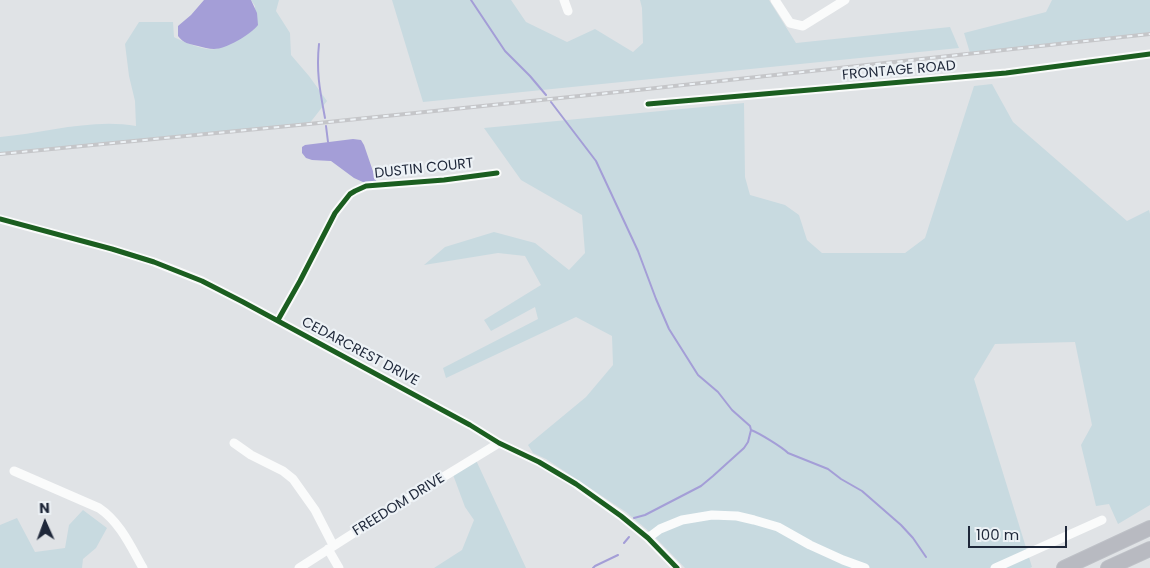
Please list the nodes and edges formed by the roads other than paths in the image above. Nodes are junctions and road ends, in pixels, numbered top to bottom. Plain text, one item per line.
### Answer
1 (564, 0) edge
2 (775, 0) edge
3 (845, 0) edge
4 (568, 11) dead end
5 (1150, 54) edge
6 (648, 104) dead end
7 (497, 173) dead end
8 (0, 219) edge
9 (278, 320) junction
10 (234, 443) dead end
11 (500, 443) junction
12 (14, 471) dead end
13 (1102, 520) dead end
14 (1150, 528) edge
15 (648, 538) junction
16 (331, 547) junction
17 (1150, 549) edge
18 (143, 568) edge
19 (299, 568) edge
20 (339, 568) edge
21 (677, 568) edge
22 (865, 568) edge
23 (996, 568) edge
24 (1064, 568) edge
25 (1108, 568) edge

1 - 4 street
2 - 3 street
5 - 6 street, FRONTAGE ROAD
7 - 9 street, DUSTIN COURT
8 - 9 street, CEDARCREST DRIVE
9 - 11 street, CEDARCREST DRIVE
10 - 16 street
11 - 15 street, CEDARCREST DRIVE
11 - 16 street, FREEDOM DRIVE
12 - 18 street
13 - 23 street
14 - 24 highway
15 - 21 street, CEDARCREST DRIVE
15 - 22 street
16 - 19 street, FREEDOM DRIVE
16 - 20 street
17 - 25 highway

